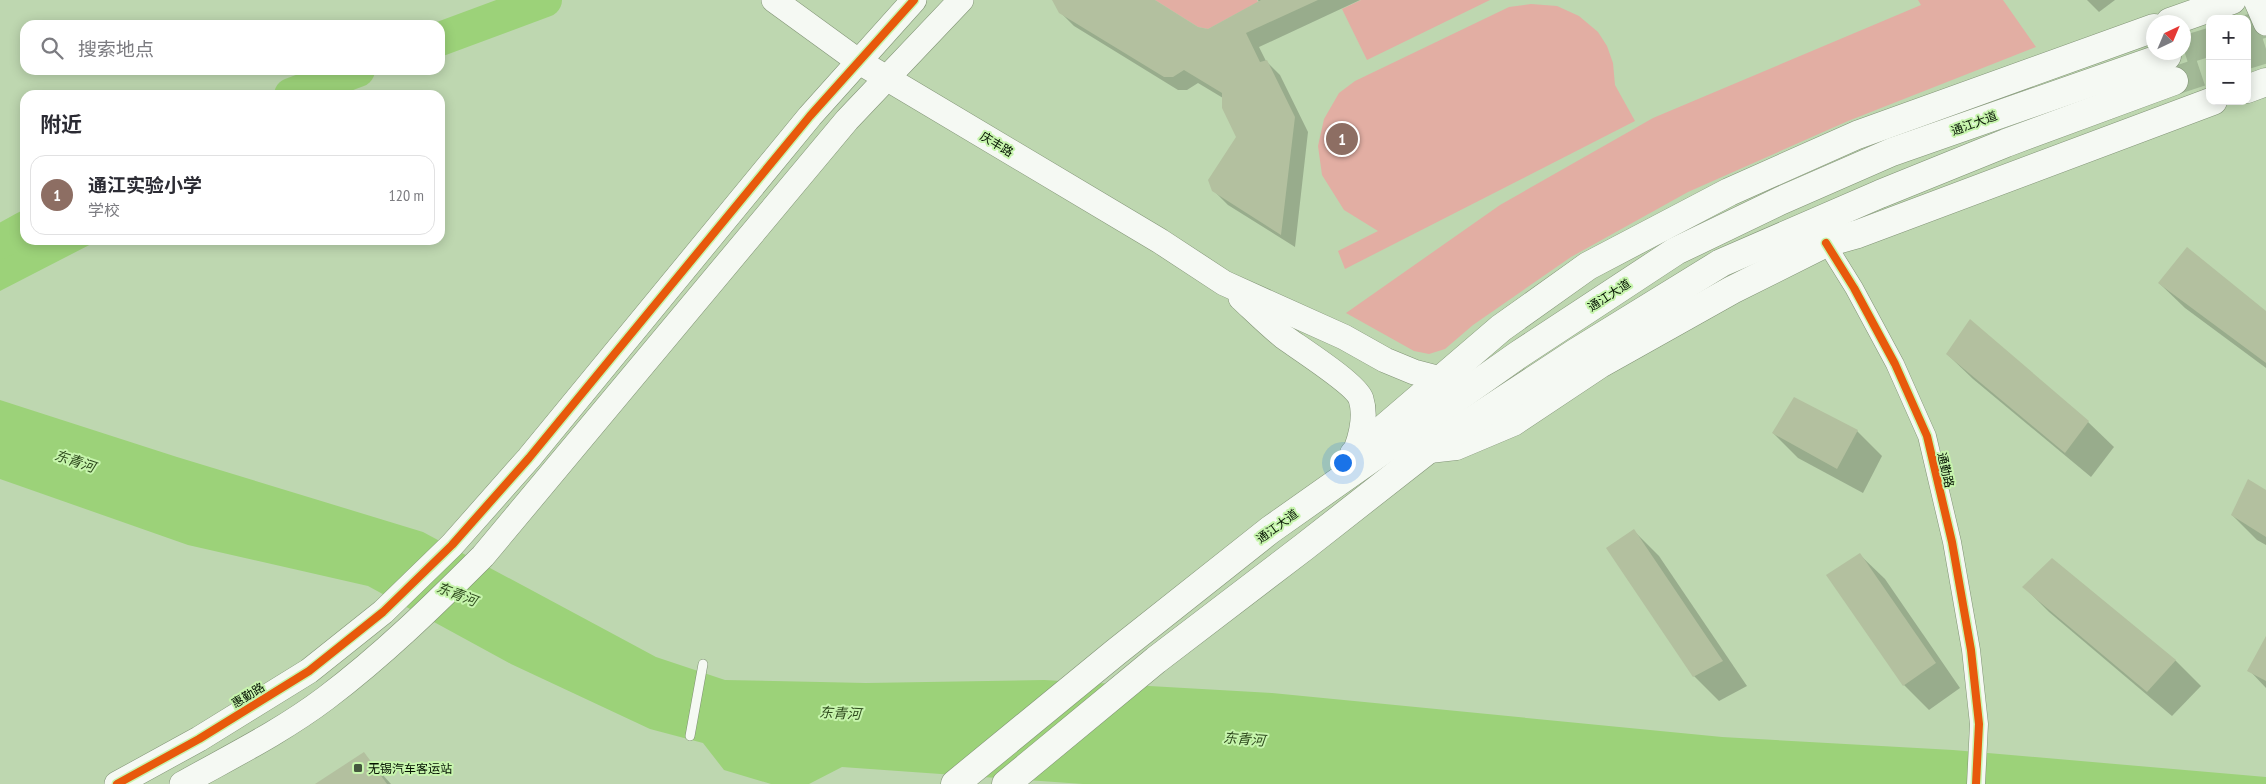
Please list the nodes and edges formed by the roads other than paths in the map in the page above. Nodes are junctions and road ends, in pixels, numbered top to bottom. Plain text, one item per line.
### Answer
1 (774, 0) edge
2 (914, 0) edge
3 (960, 0) edge
4 (2232, 0) edge
5 (2256, 0) edge
6 (2190, 15) edge
7 (2266, 23) edge
8 (2146, 31) edge
9 (858, 61) junction
10 (886, 78) junction
11 (2266, 82) edge
12 (2251, 87) edge
13 (2206, 104) edge
14 (1826, 244) junction
15 (1224, 283) junction
16 (1502, 366) junction
17 (1441, 378) junction
18 (1429, 449) junction
19 (1354, 454) junction
20 (1338, 481) junction
21 (703, 664) dead end
22 (690, 736) dead end
23 (117, 784) edge
24 (182, 784) edge
25 (955, 784) edge
26 (1006, 784) edge
27 (1976, 784) edge

1 - 9 street, 庆丰路
2 - 9 street, 惠勤路
3 - 10 street
4 - 6 main road
5 - 7 street
8 - 17 main road
9 - 10 street, 庆丰路
9 - 23 street, 惠勤路
10 - 15 street, 庆丰路
10 - 24 street
11 - 12 main road
13 - 14 main road
14 - 18 main road
14 - 27 street, 通勤路
15 - 17 street
15 - 19 street
16 - 17 street
16 - 18 main road, 通江大道
16 - 20 main road, 通江大道
17 - 19 main road
18 - 26 main road, 通江大道
19 - 20 street
20 - 25 main road, 通江大道
21 - 22 lane

